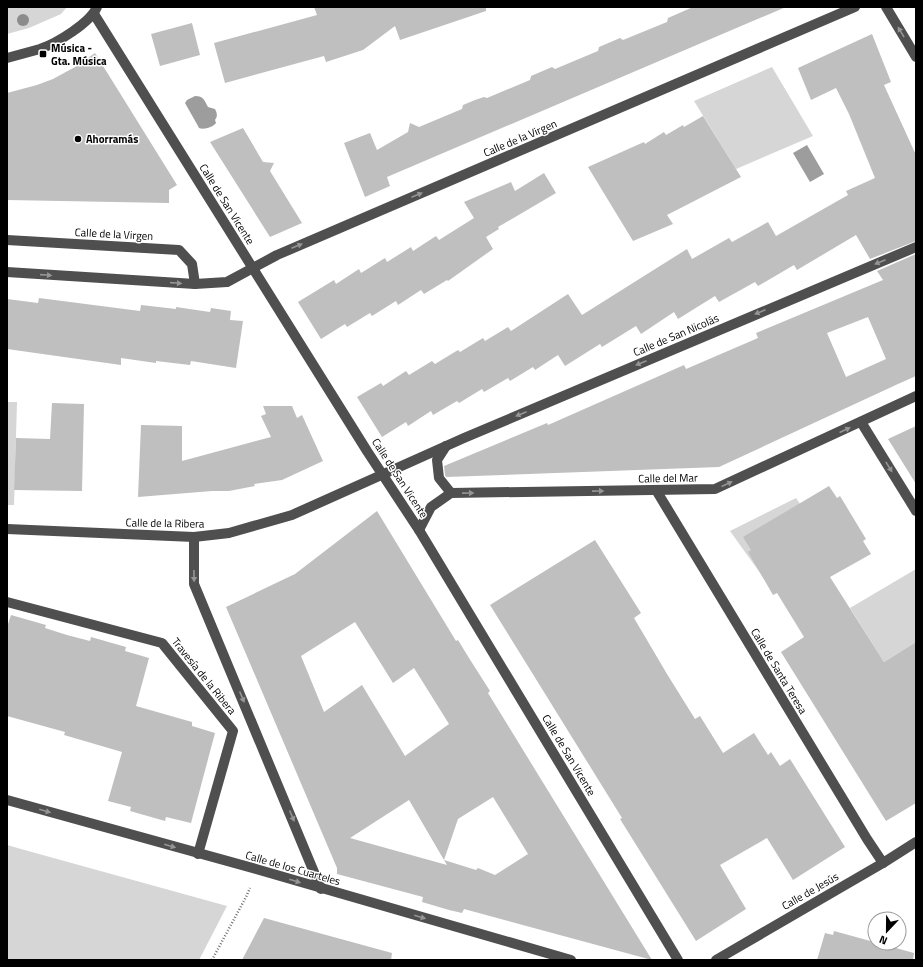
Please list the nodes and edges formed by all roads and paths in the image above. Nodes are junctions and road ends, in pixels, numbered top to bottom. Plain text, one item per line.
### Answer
1 (855, 7) edge
2 (886, 7) edge
3 (95, 11) edge
4 (916, 57) edge
5 (7, 58) edge
6 (7, 240) edge
7 (916, 247) edge
8 (252, 268) junction
9 (7, 272) edge
10 (195, 284) junction
11 (916, 396) edge
12 (861, 422) junction
13 (446, 446) junction
14 (383, 475) junction
15 (656, 490) junction
16 (451, 493) junction
17 (916, 511) edge
18 (7, 529) edge
19 (419, 530) junction
20 (194, 537) junction
21 (7, 602) edge
22 (7, 800) edge
23 (916, 842) edge
24 (198, 854) junction
25 (883, 863) junction
26 (256, 869) junction
27 (321, 889) junction
28 (212, 960) edge
29 (571, 960) edge
30 (678, 960) edge
31 (716, 960) edge

8 -> 1 street, Calle de la Virgen
4 -> 2 street
3 - 5 street
3 - 8 street, Calle de San Vicente
6 - 10 street, Calle de la Virgen
7 -> 13 street, Calle de San Nicolás
8 - 10 street, Calle de la Virgen
8 - 14 street, Calle de San Vicente
9 -> 10 street, Calle de la Virgen
11 - 12 street, Calle del Mar
15 -> 12 street, Calle del Mar
12 -> 17 street
13 - 14 street, Calle de San Nicolás
13 - 16 street
14 - 19 street, Calle de San Vicente
14 - 20 street, Calle de la Ribera
16 -> 15 street, Calle del Mar
15 - 25 street, Calle de Santa Teresa
16 - 19 street
18 - 20 street, Calle de la Ribera
19 - 30 street, Calle de San Vicente
20 -> 27 street, Travesía de la Ribera
21 - 24 street, Travesía de la Ribera
22 -> 24 street, Calle de los Cuarteles
23 - 25 street, Calle de Jesús
24 - 26 street, Calle de los Cuarteles
25 - 31 street, Calle de Jesús
26 -> 27 street, Calle de los Cuarteles
26 - 28 path
27 -> 29 street, Calle de los Cuarteles

